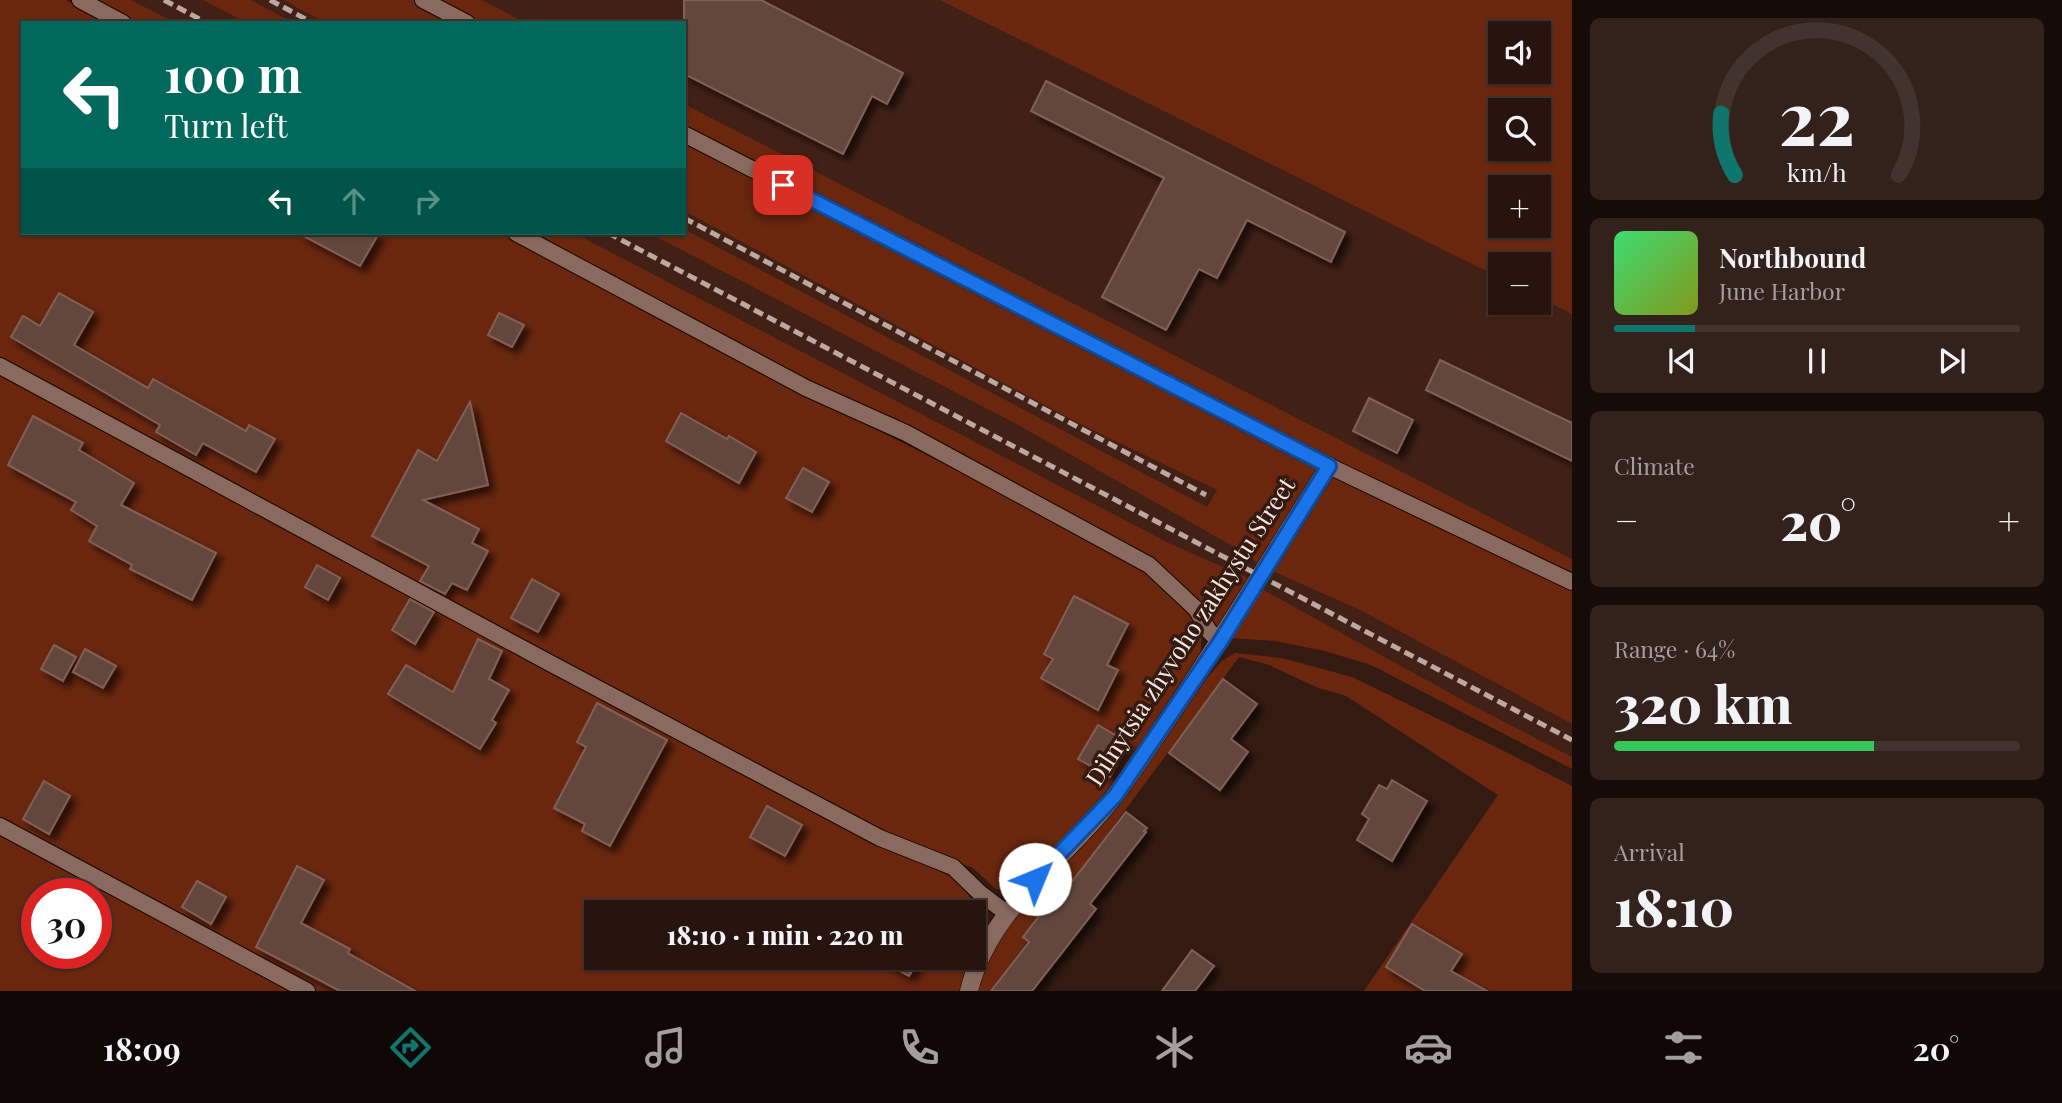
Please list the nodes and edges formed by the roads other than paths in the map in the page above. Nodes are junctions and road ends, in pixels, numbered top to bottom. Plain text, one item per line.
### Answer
1 (80, 0) edge
2 (423, 0) edge
3 (119, 21) edge
4 (463, 21) edge
5 (686, 135) edge
6 (520, 235) edge
7 (0, 366) edge
8 (1329, 466) junction
9 (1572, 582) edge
10 (1220, 642) junction
11 (0, 826) edge
12 (1007, 914) junction
13 (307, 991) edge
14 (969, 991) edge

1 - 3 lane
2 - 4 lane
5 - 8 lane
6 - 10 lane
7 - 12 lane
8 - 9 lane
8 - 10 street, Dilnytsia zhyvoho zakhystu Street
10 - 12 street, Dilnytsia zhyvoho zakhystu Street
11 - 13 lane
12 - 14 street, Dilnytsia zhyvoho zakhystu Street

